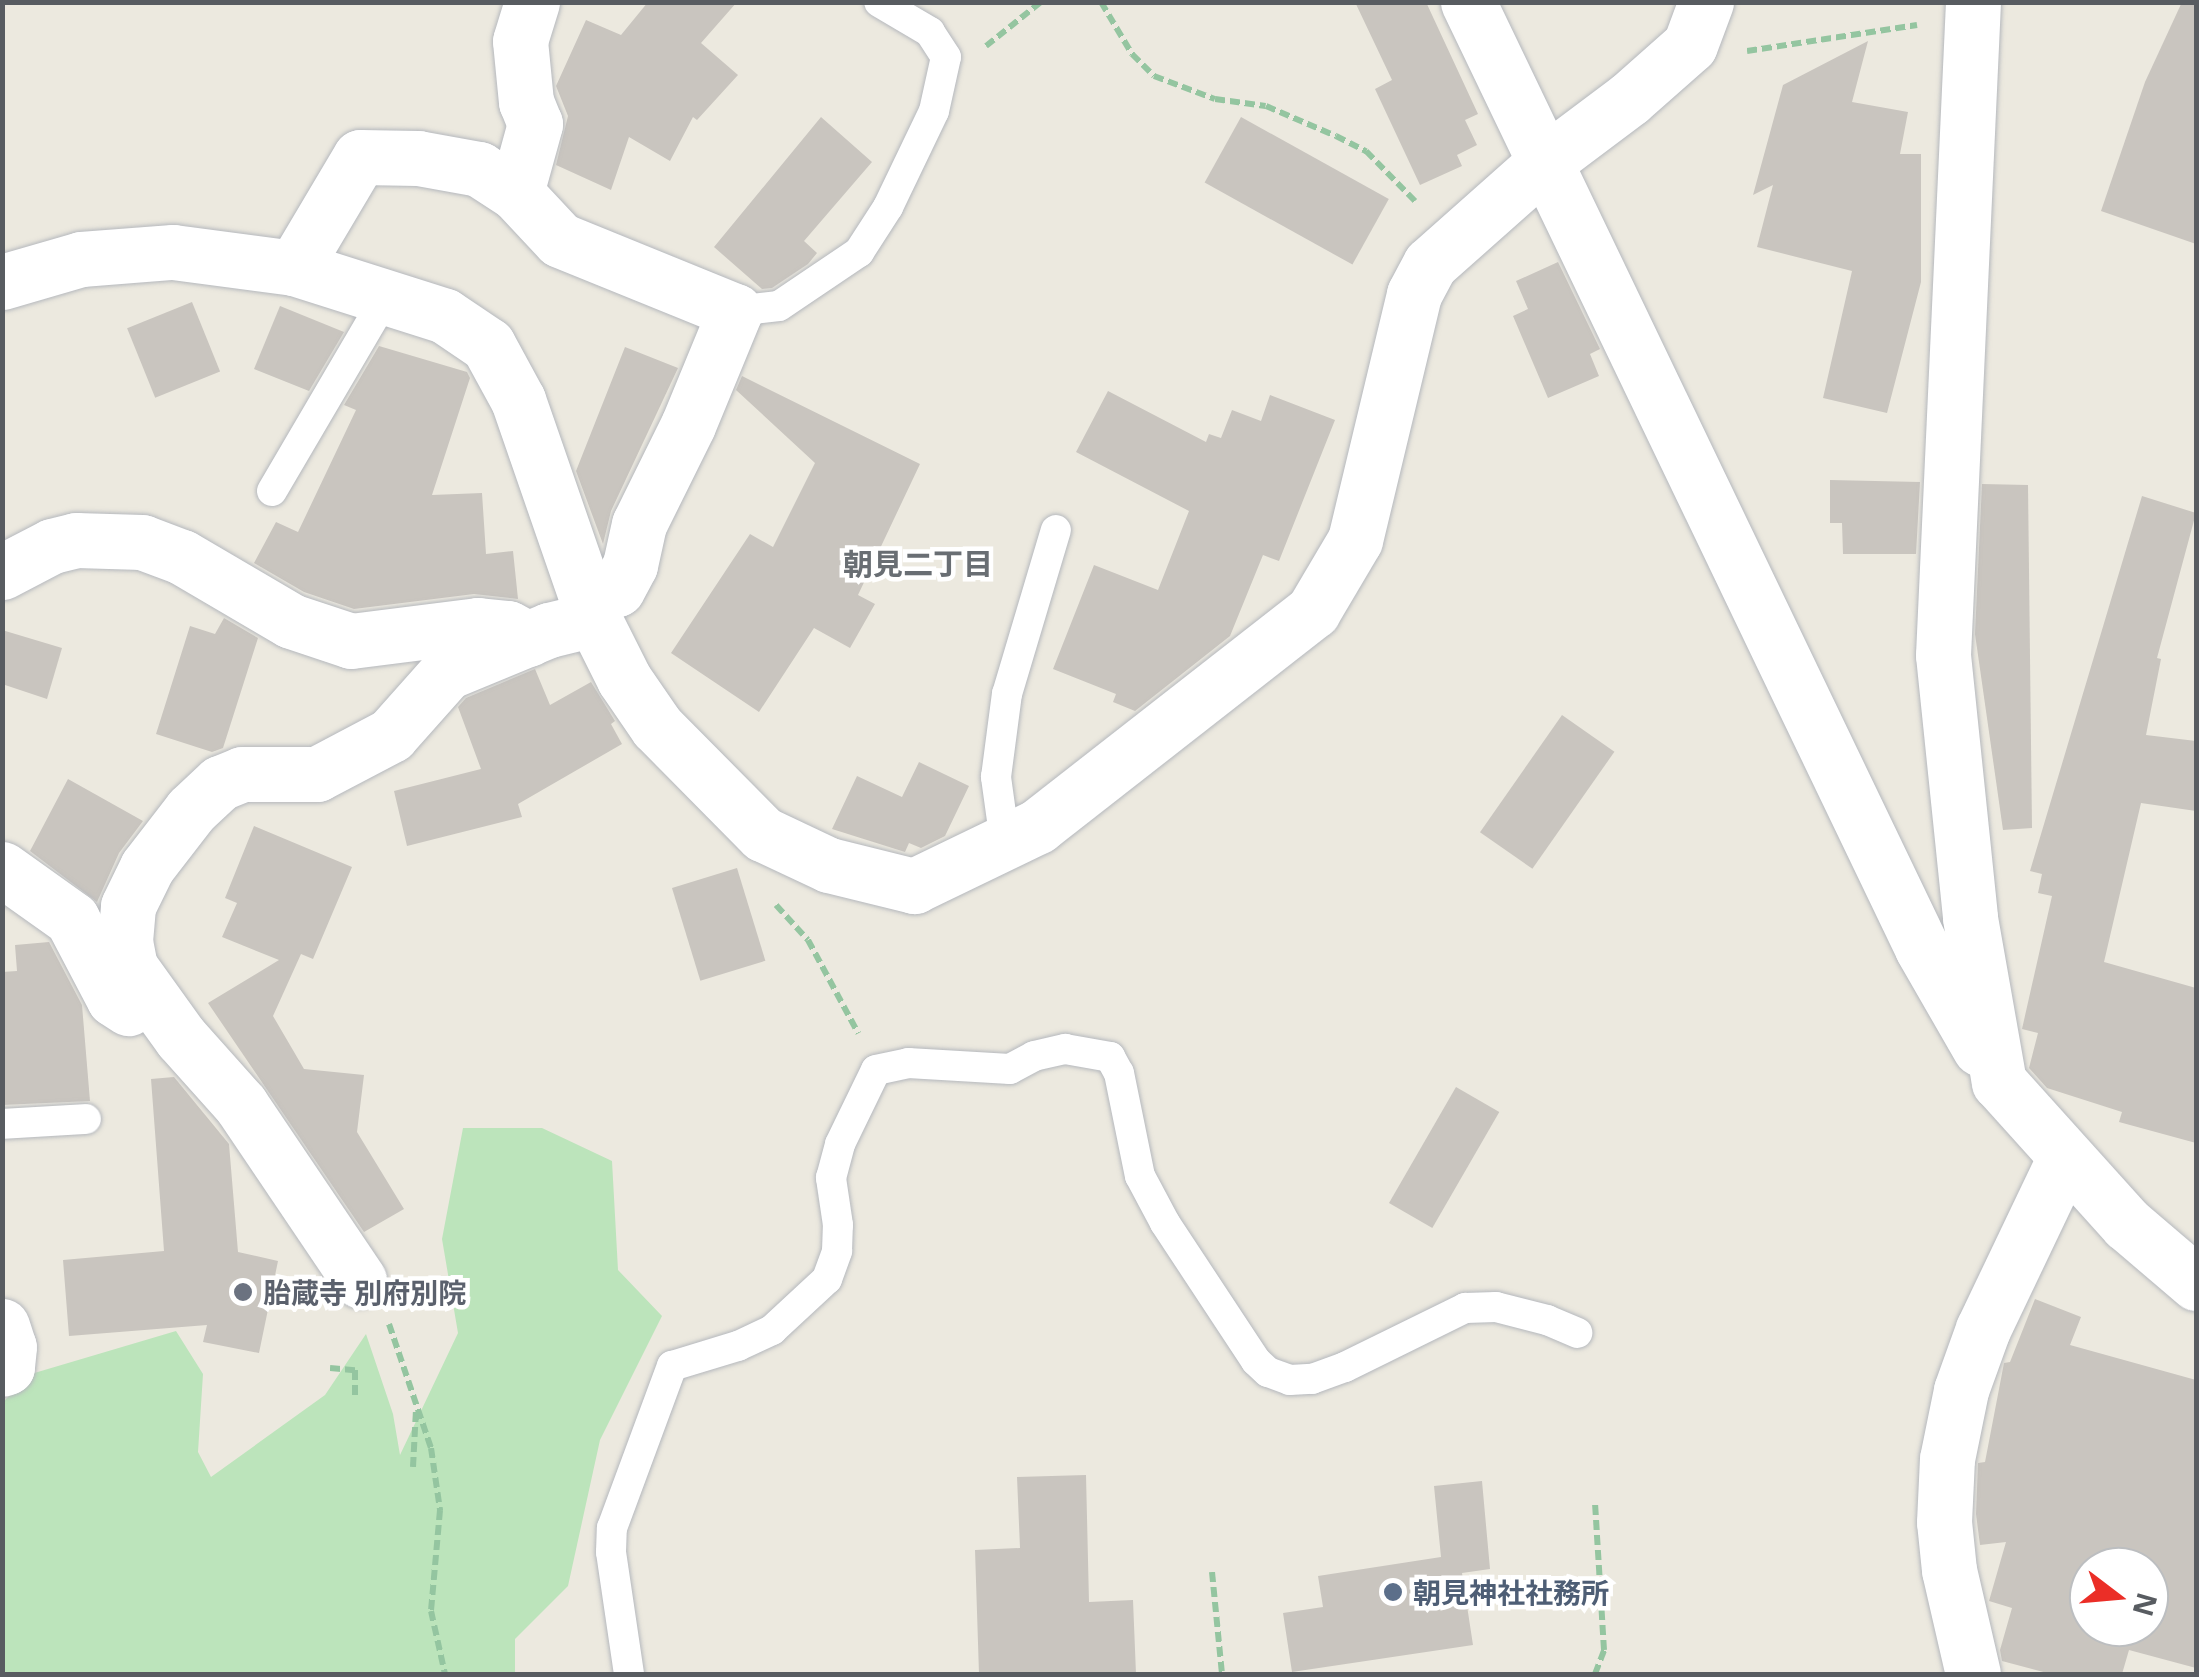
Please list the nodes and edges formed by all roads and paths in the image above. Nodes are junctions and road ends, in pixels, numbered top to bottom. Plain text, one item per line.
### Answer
1 (532, 2) edge
2 (879, 2) edge
3 (1041, 2) edge
4 (1100, 2) edge
5 (1468, 2) edge
6 (1985, 7) edge
7 (1698, 24) edge
8 (946, 57) junction
9 (1545, 162) junction
10 (516, 193) junction
11 (1448, 248) junction
12 (294, 268) junction
13 (2, 282) edge
14 (387, 295) junction
15 (735, 311) junction
16 (272, 490) dead end
17 (1056, 530) dead end
18 (2, 572) edge
19 (591, 609) junction
20 (528, 638) junction
21 (764, 834) junction
22 (1004, 842) junction
23 (2, 870) edge
24 (164, 1016) junction
25 (876, 1070) junction
26 (1999, 1082) junction
27 (86, 1119) dead end
28 (2, 1124) edge
29 (2064, 1159) junction
30 (358, 1280) joint
31 (2196, 1283) edge
32 (2, 1326) edge
33 (1577, 1334) dead end
34 (330, 1368) dead end
35 (2, 1369) edge
36 (355, 1396) dead end
37 (416, 1404) junction
38 (413, 1467) dead end
39 (1595, 1504) dead end
40 (1212, 1572) dead end
41 (446, 1674) edge
42 (629, 1674) edge
43 (1222, 1674) edge
44 (1595, 1674) edge
45 (1973, 1674) edge

1 - 10 street
2 - 8 lane
3 - 8 path
4 - 11 path
5 - 9 street
6 - 7 path
6 - 26 street
7 - 9 street
8 - 15 lane
9 - 11 street
9 - 26 street
10 - 12 street
10 - 15 street
11 - 22 street
12 - 13 street
12 - 14 street
14 - 16 lane
14 - 19 street
15 - 19 street
17 - 22 lane
18 - 20 street
19 - 20 street
19 - 21 street
20 - 24 street
21 - 22 street
21 - 25 path
23 - 24 street
24 - 30 street
25 - 33 lane
25 - 42 lane
26 - 29 street
27 - 28 lane
29 - 31 street
29 - 45 street
30 - 37 path
32 - 35 street
34 - 36 path
37 - 38 path
37 - 41 path
39 - 44 path
40 - 43 path

